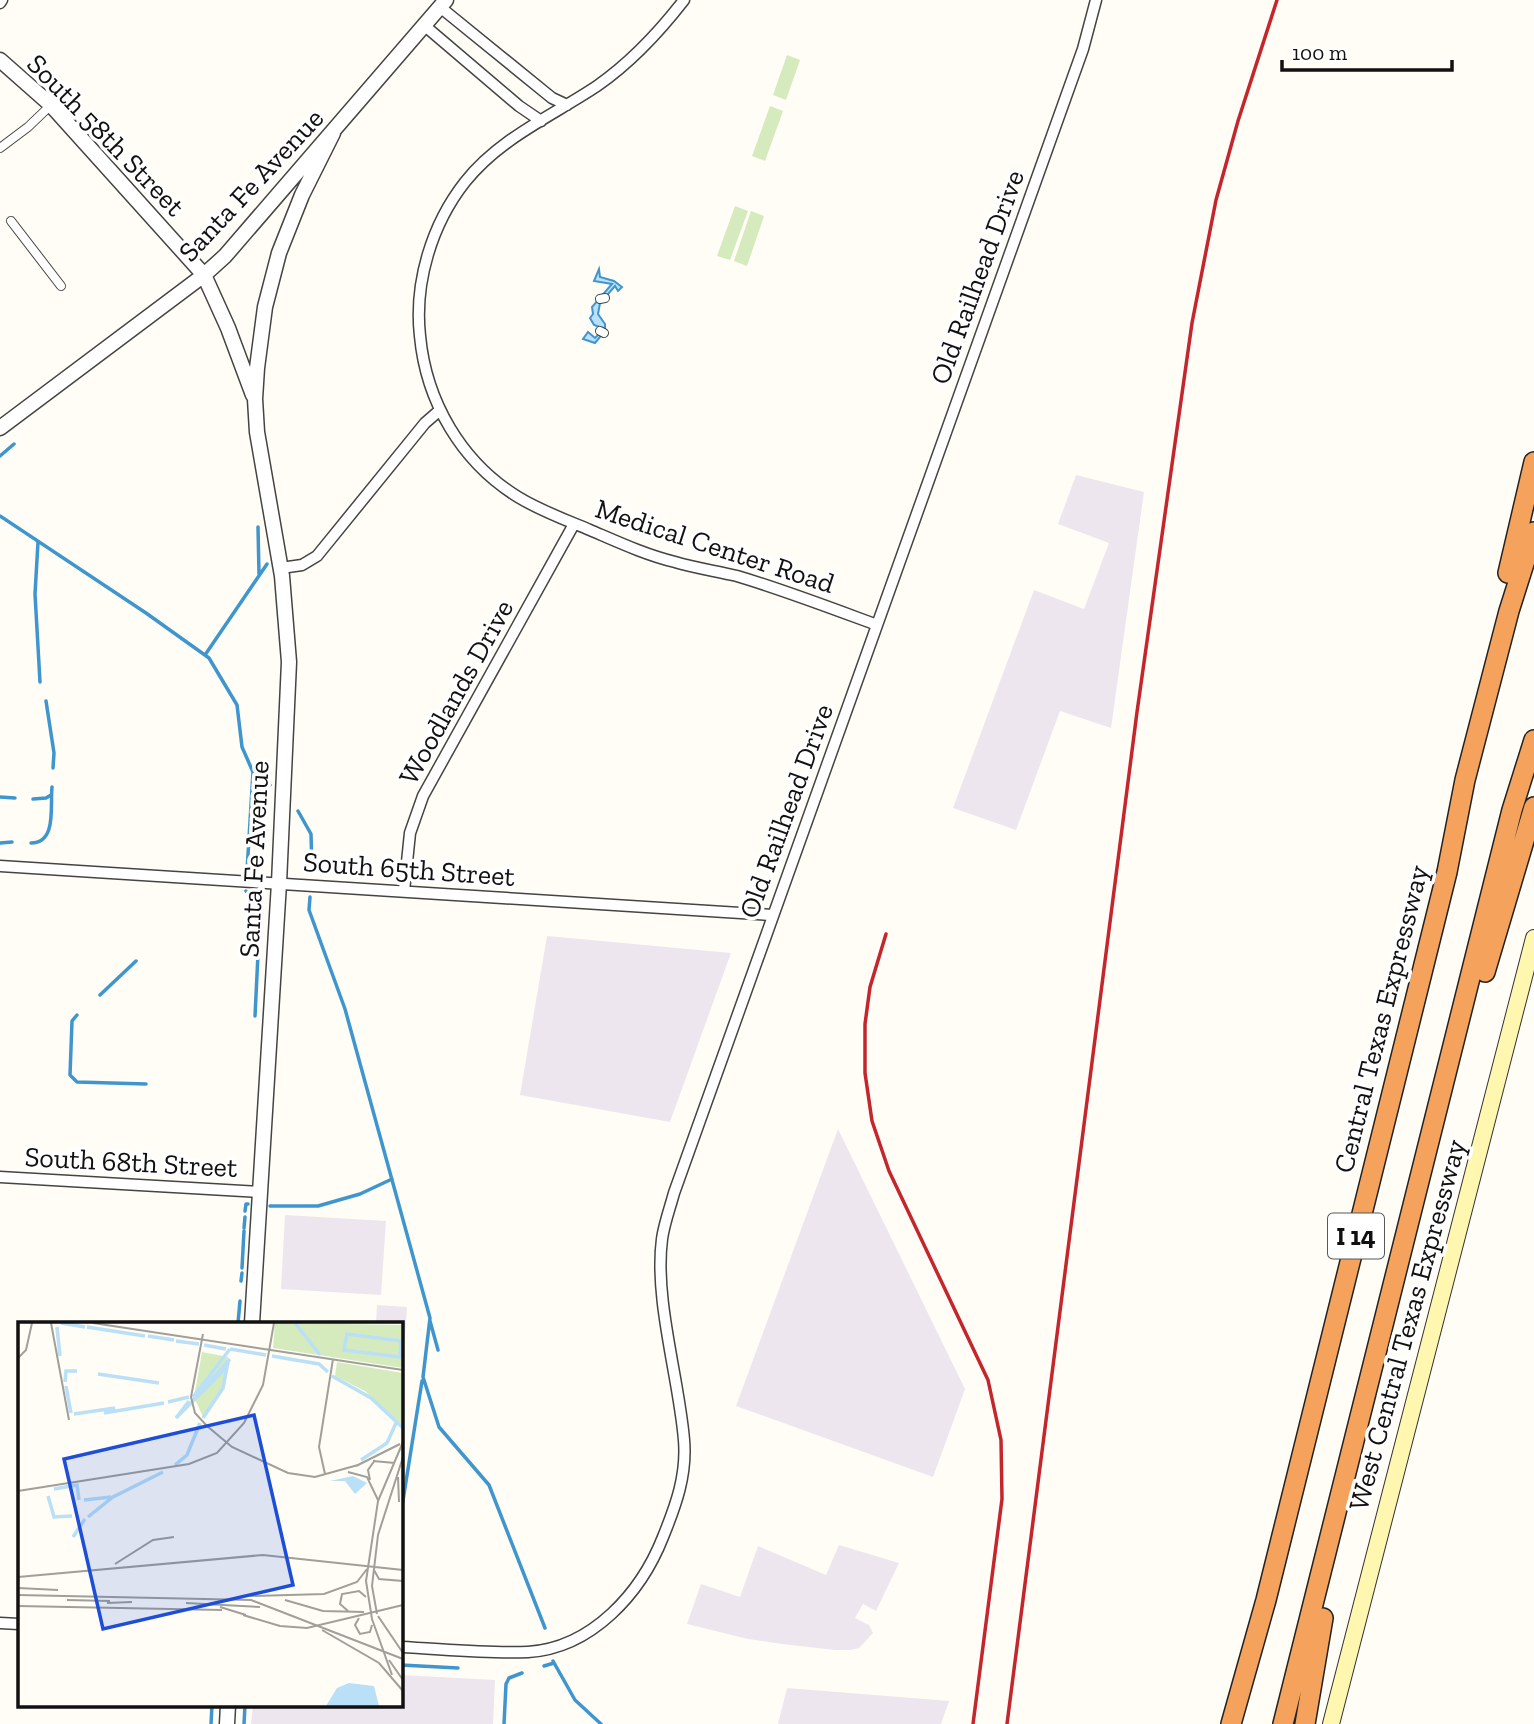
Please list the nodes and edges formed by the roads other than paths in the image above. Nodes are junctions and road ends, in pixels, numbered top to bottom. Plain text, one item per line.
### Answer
1 (684, 0) edge
2 (1096, 0) edge
3 (443, 4) edge
4 (425, 26) junction
5 (0, 60) edge
6 (51, 105) junction
7 (567, 105) junction
8 (541, 121) junction
9 (333, 133) junction
10 (0, 148) edge
11 (11, 221) dead end
12 (204, 275) junction
13 (61, 286) dead end
14 (255, 399) junction
15 (440, 410) junction
16 (0, 428) edge
17 (1534, 462) edge
18 (574, 524) junction
19 (1534, 532) edge
20 (281, 568) junction
21 (877, 625) junction
22 (1534, 740) edge
23 (1465, 780) junction
24 (1534, 807) edge
25 (0, 866) edge
26 (279, 883) junction
27 (404, 891) junction
28 (772, 915) junction
29 (1534, 938) edge
30 (1452, 1050) junction
31 (0, 1177) edge
32 (260, 1192) junction
33 (252, 1322) edge
34 (1360, 1419) junction
35 (1266, 1600) junction
36 (0, 1623) edge
37 (18, 1624) edge
38 (402, 1647) edge
39 (228, 1706) edge
40 (227, 1724) edge
41 (1222, 1724) edge
42 (1231, 1724) edge
43 (1283, 1724) edge
44 (1305, 1724) edge
45 (1331, 1724) edge

1 - 7 street, Medical Center Road
2 - 21 street, Old Railhead Drive
3 - 4 street, Santa Fe Avenue
3 - 7 street
4 - 8 street
4 - 9 street, Santa Fe Avenue
5 - 6 street, South 58th Street
6 - 10 street
6 - 12 street, South 58th Street
7 - 8 street, Medical Center Road
8 - 15 street, Medical Center Road
9 - 12 street, Santa Fe Avenue
9 - 14 street
11 - 13 street
12 - 14 street, South 58th Street
12 - 16 street, Santa Fe Avenue
14 - 20 street, Santa Fe Avenue
15 - 18 street, Medical Center Road
15 - 20 street
17 - 23 highway
18 - 21 street, Medical Center Road
18 - 27 street, Woodlands Drive
19 - 23 highway, Central Texas Expressway / I 14
20 - 26 street, Santa Fe Avenue
21 - 28 street, Old Railhead Drive
22 - 30 highway, I 14
23 - 35 highway, Central Texas Expressway / I 14
24 - 30 highway
25 - 26 street, South 65th Street
26 - 27 street, South 65th Street
26 - 32 street, Santa Fe Avenue
27 - 28 street, South 65th Street
28 - 38 street, Old Railhead Drive
29 - 45 main road, West Central Texas Expressway
30 - 34 highway, I 14
31 - 32 street, South 68th Street
32 - 33 street, Santa Fe Avenue
34 - 43 highway, I 14
34 - 44 highway
35 - 41 highway
35 - 42 highway, Central Texas Expressway / I 14
36 - 37 street
39 - 40 street

